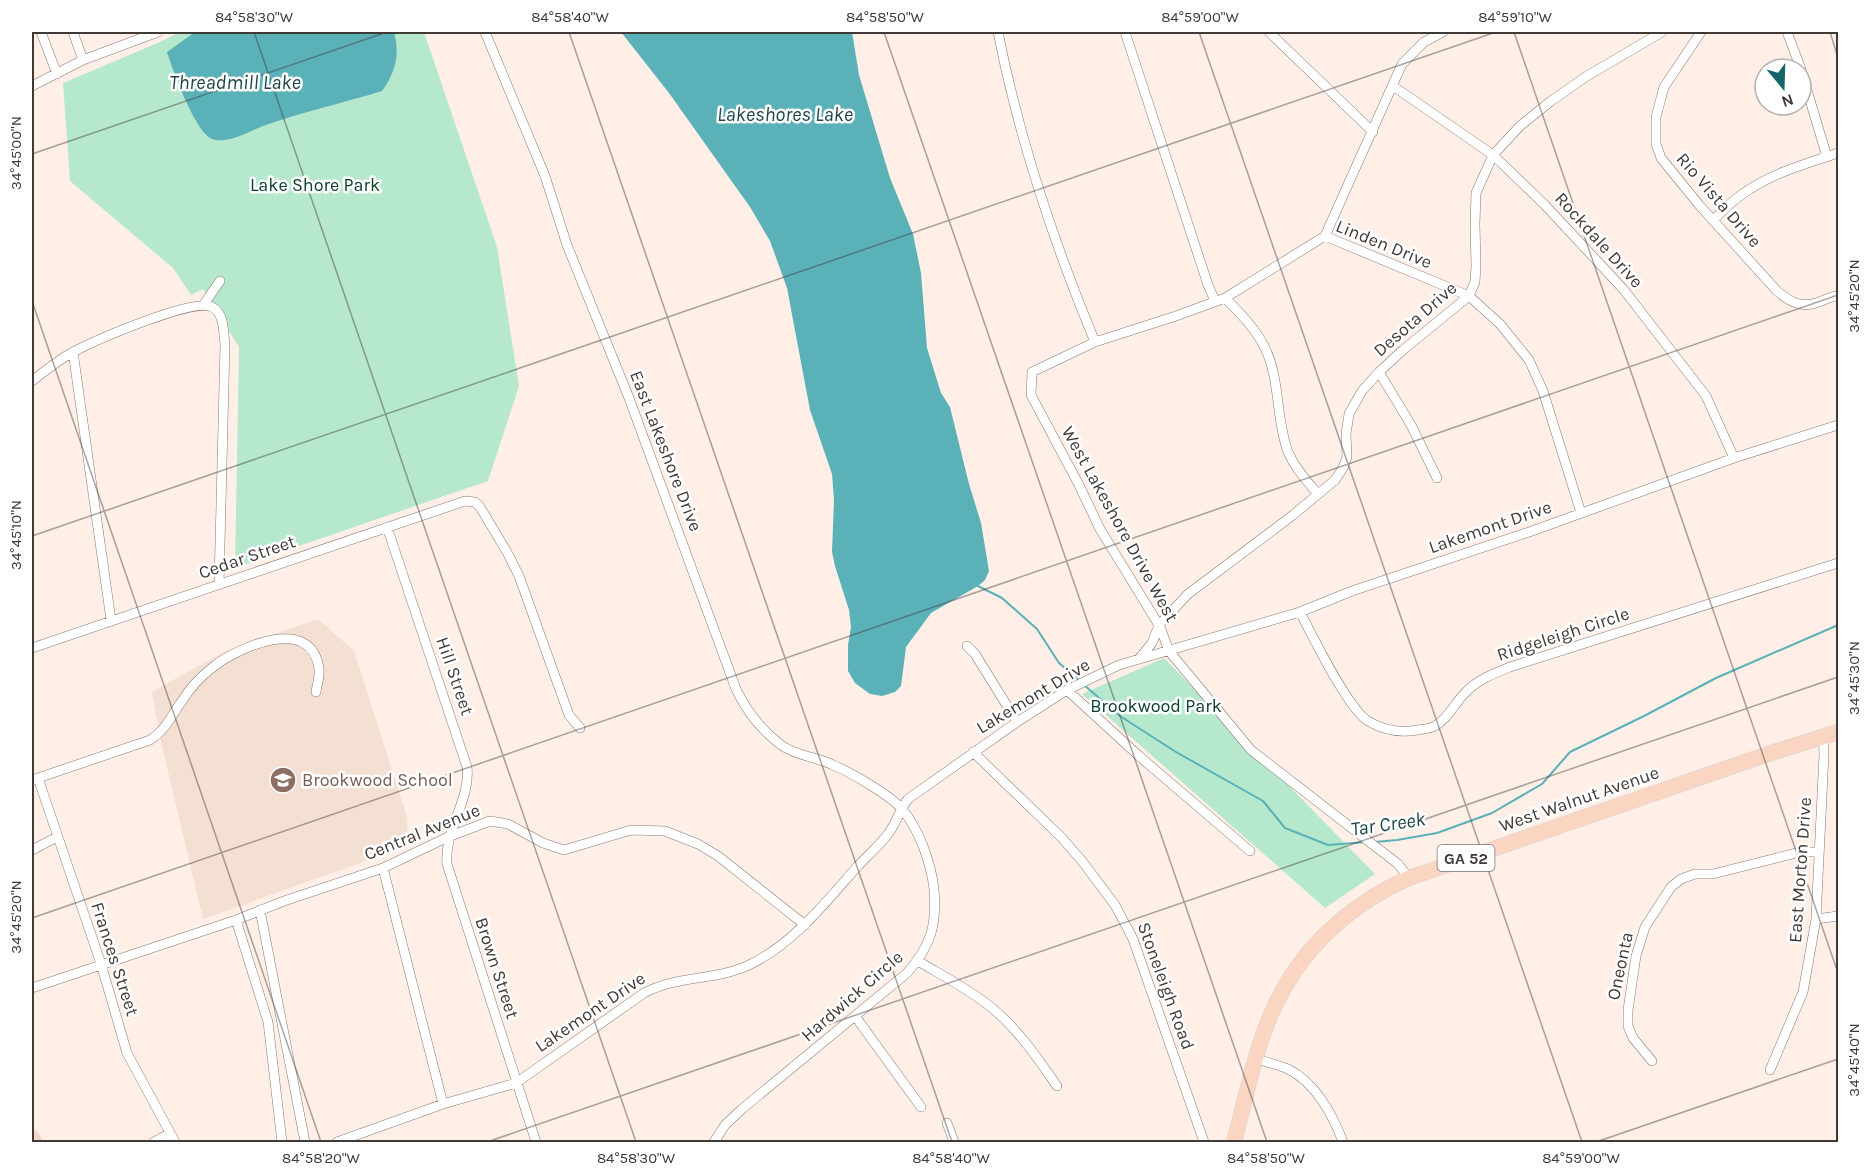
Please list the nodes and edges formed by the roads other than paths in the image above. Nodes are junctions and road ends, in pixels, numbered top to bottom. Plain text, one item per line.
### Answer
1 (41, 32) edge
2 (73, 32) edge
3 (158, 32) edge
4 (485, 32) edge
5 (998, 32) edge
6 (1125, 32) edge
7 (1269, 32) edge
8 (1443, 32) edge
9 (1662, 32) edge
10 (1701, 32) edge
11 (1786, 32) edge
12 (1796, 57) edge
13 (83, 60) junction
14 (57, 74) junction
15 (1393, 86) junction
16 (32, 87) edge
17 (1813, 110) edge
18 (1373, 132) junction
19 (1839, 153) edge
20 (1493, 155) junction
21 (1827, 157) junction
22 (1713, 220) junction
23 (1325, 236) junction
24 (220, 281) dead end
25 (1469, 296) junction
26 (1839, 296) edge
27 (1220, 299) junction
28 (204, 304) junction
29 (1095, 342) junction
30 (74, 352) junction
31 (1379, 372) junction
32 (32, 381) edge
33 (1839, 425) edge
34 (1734, 458) junction
35 (1437, 478) dead end
36 (1317, 493) junction
37 (1581, 513) junction
38 (387, 527) junction
39 (1839, 563) edge
40 (219, 584) junction
41 (1300, 612) junction
42 (111, 620) junction
43 (1159, 625) junction
44 (966, 646) dead end
45 (32, 648) edge
46 (1169, 651) junction
47 (1137, 660) junction
48 (1067, 690) junction
49 (316, 692) dead end
50 (1017, 722) junction
51 (580, 728) dead end
52 (1839, 732) edge
53 (1823, 736) junction
54 (973, 752) junction
55 (35, 779) edge
56 (901, 808) junction
57 (57, 837) junction
58 (448, 837) junction
59 (32, 850) edge
60 (1250, 851) dead end
61 (1818, 852) junction
62 (383, 868) junction
63 (1409, 878) junction
64 (260, 910) junction
65 (1839, 916) edge
66 (1816, 919) junction
67 (236, 920) junction
68 (805, 925) junction
69 (918, 961) junction
70 (101, 964) junction
71 (32, 988) edge
72 (855, 1016) junction
73 (1257, 1059) junction
74 (1652, 1061) dead end
75 (1770, 1070) dead end
76 (516, 1083) junction
77 (1057, 1086) dead end
78 (443, 1104) junction
79 (921, 1107) dead end
80 (947, 1123) dead end
81 (169, 1134) junction
82 (32, 1138) edge
83 (34, 1143) edge
84 (154, 1143) edge
85 (175, 1143) edge
86 (282, 1143) edge
87 (305, 1143) edge
88 (337, 1143) edge
89 (536, 1143) edge
90 (714, 1143) edge
91 (954, 1143) edge
92 (1204, 1143) edge
93 (1234, 1143) edge
94 (1342, 1143) edge

1 - 14 street
2 - 13 street
3 - 13 street
4 - 56 street, East Lakeshore Drive
5 - 29 street
6 - 27 street
7 - 18 street
8 - 15 street
9 - 20 street, Desota Drive
10 - 22 street, Rio Vista Drive
11 - 12 street
13 - 14 street
14 - 16 street
15 - 18 street
15 - 20 street, Rockdale Drive
17 - 21 street
18 - 23 street
19 - 21 street
20 - 25 street, Desota Drive
20 - 34 street, Rockdale Drive
21 - 22 street
22 - 26 street, Rio Vista Drive
23 - 25 street, Linden Drive
23 - 27 street, Linden Drive
24 - 28 street
25 - 31 street, Desota Drive
25 - 37 street, Linden Drive
27 - 29 street, Linden Drive
27 - 36 street
28 - 30 street
28 - 40 street
29 - 43 street, West Lakeshore Drive West
30 - 32 street
30 - 42 street
31 - 35 street
31 - 36 street, Desota Drive
33 - 34 street, Lakemont Drive
34 - 37 street, Lakemont Drive
36 - 43 street, Desota Drive
37 - 41 street, Lakemont Drive
38 - 40 street, Cedar Street
38 - 51 street, Cedar Street
38 - 58 street, Hill Street
39 - 41 street, Ridgeleigh Circle
40 - 42 street, Cedar Street
41 - 46 street, Lakemont Drive
42 - 45 street, Cedar Street
43 - 46 street, West Lakeshore Drive West
43 - 47 street, Desota Drive
44 - 50 street
46 - 47 street, Lakemont Drive
46 - 63 street, West Lakeshore Drive West
47 - 48 street, Lakemont Drive
48 - 50 street, Lakemont Drive
48 - 60 street
49 - 55 street
50 - 54 street, Lakemont Drive
52 - 53 main road, West Walnut Avenue / GA 52
53 - 61 street, East Morton Drive
53 - 63 main road, West Walnut Avenue / GA 52
54 - 56 street, Lakemont Drive
54 - 92 street, Stoneleigh Road
55 - 57 street, Frances Street
56 - 68 street, Lakemont Drive
56 - 69 street, Hardwick Circle
57 - 59 street
57 - 70 street, Frances Street
58 - 62 street, Central Avenue
58 - 68 street, Central Avenue
58 - 76 street, Brown Street
61 - 66 street, East Morton Drive
61 - 74 street, Oneonta
62 - 64 street, Central Avenue
62 - 78 street
63 - 73 main road, West Walnut Avenue / GA 52
64 - 67 street, Central Avenue
64 - 87 street
65 - 66 street
66 - 75 street, East Morton Drive
67 - 70 street, Central Avenue
67 - 86 street
68 - 76 street, Lakemont Drive
69 - 72 street, Hardwick Circle
69 - 77 street
70 - 71 street, Central Avenue
70 - 81 street, Frances Street
72 - 79 street
72 - 90 street, Hardwick Circle
73 - 93 main road, West Walnut Avenue / GA 52
73 - 94 street
76 - 78 street, Lakemont Drive
76 - 89 street, Brown Street
78 - 88 street, Lakemont Drive
80 - 91 street
81 - 84 street
81 - 85 street, Frances Street
82 - 83 main road

